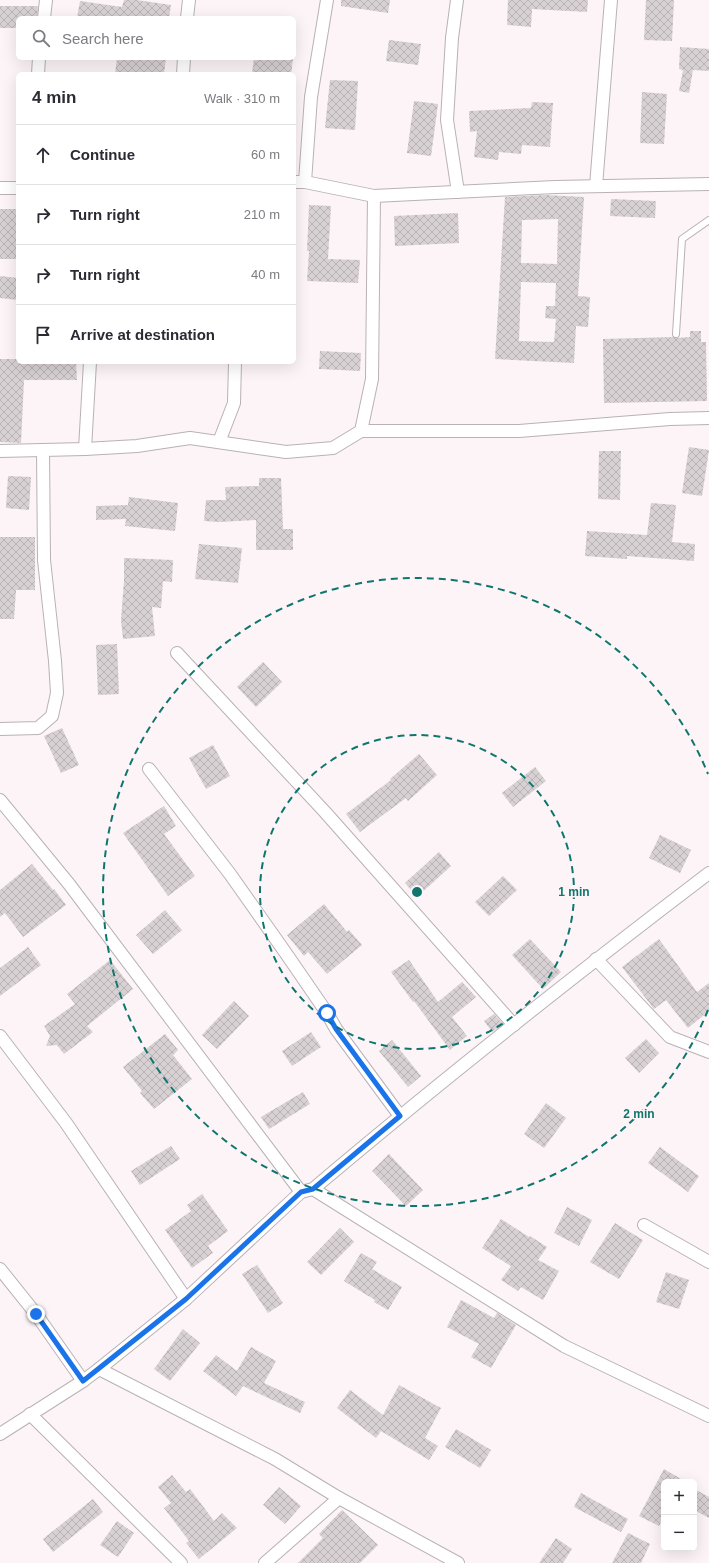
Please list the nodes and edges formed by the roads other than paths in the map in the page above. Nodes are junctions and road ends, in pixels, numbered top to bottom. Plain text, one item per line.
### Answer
1 (46, 0) edge
2 (189, 0) edge
3 (328, 0) edge
4 (457, 0) edge
5 (612, 0) edge
6 (44, 16) edge
7 (187, 16) edge
8 (40, 60) edge
9 (184, 60) edge
10 (38, 72) edge
11 (183, 72) edge
12 (300, 182) edge
13 (709, 184) edge
14 (596, 186) junction
15 (0, 188) edge
16 (16, 188) edge
17 (458, 192) junction
18 (374, 196) junction
19 (709, 220) edge
20 (676, 334) dead end
21 (90, 364) edge
22 (235, 364) edge
23 (709, 418) edge
24 (361, 431) junction
25 (220, 442) junction
26 (86, 449) junction
27 (43, 450) junction
28 (0, 452) edge
29 (177, 654) dead end
30 (0, 729) edge
31 (149, 768) dead end
32 (0, 800) edge
33 (709, 873) edge
34 (596, 959) junction
35 (514, 1025) junction
36 (0, 1036) edge
37 (709, 1052) edge
38 (400, 1116) junction
39 (313, 1189) junction
40 (301, 1192) junction
41 (644, 1225) dead end
42 (709, 1262) edge
43 (0, 1269) edge
44 (186, 1299) junction
45 (98, 1369) junction
46 (83, 1381) junction
47 (30, 1414) junction
48 (709, 1416) edge
49 (0, 1434) edge
50 (339, 1498) junction
51 (181, 1563) edge
52 (266, 1563) edge
53 (458, 1563) edge

1 - 6 street
2 - 7 street
3 - 12 street
4 - 17 street
5 - 14 street
8 - 10 street
9 - 11 street
12 - 18 street
13 - 14 street
14 - 17 street
15 - 16 street
17 - 18 street
18 - 24 street
19 - 20 lane
21 - 26 street
22 - 25 street
23 - 24 street
24 - 25 street
25 - 26 street
26 - 27 street
27 - 28 street
27 - 30 street
29 - 35 street
31 - 38 street
32 - 40 street
33 - 34 street
34 - 35 street
34 - 37 street
35 - 38 street
36 - 44 street
38 - 39 street
39 - 40 street
39 - 48 street
40 - 44 street
41 - 42 street
43 - 46 street
44 - 45 street
45 - 46 street
45 - 50 street
46 - 47 street
47 - 49 street
47 - 51 street
50 - 52 street
50 - 53 street

